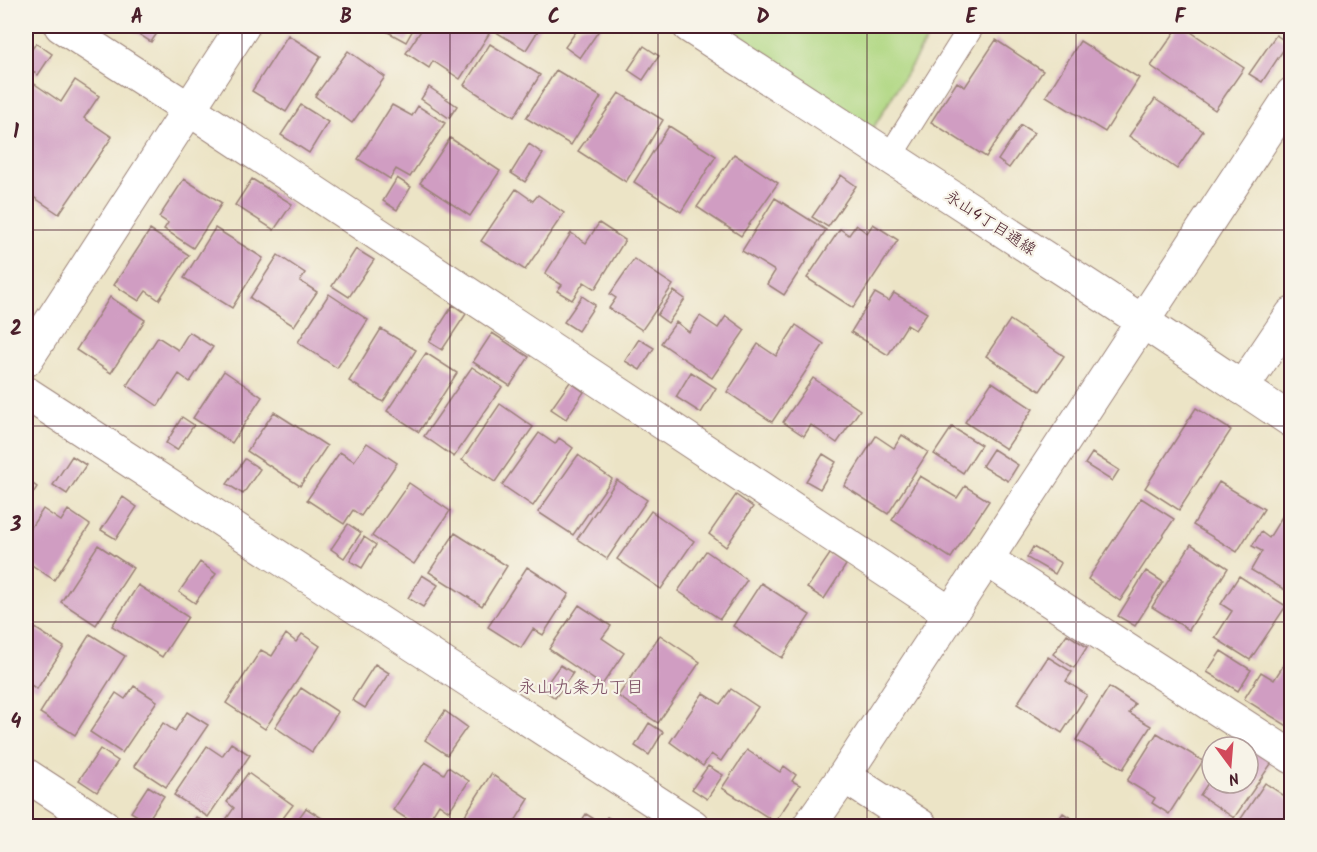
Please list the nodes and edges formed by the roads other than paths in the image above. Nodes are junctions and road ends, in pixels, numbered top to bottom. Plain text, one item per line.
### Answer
1 (61, 26) edge
2 (243, 26) edge
3 (689, 26) edge
4 (972, 26) edge
5 (1292, 94) edge
6 (189, 109) junction
7 (890, 156) junction
8 (1292, 314) edge
9 (1142, 321) junction
10 (26, 360) edge
11 (1242, 388) junction
12 (26, 393) edge
13 (1292, 421) edge
14 (986, 559) junction
15 (950, 613) junction
16 (1292, 757) edge
17 (26, 775) edge
18 (844, 776) junction
19 (104, 826) edge
20 (693, 826) edge
21 (809, 826) edge
22 (921, 826) edge

1 - 6 street
2 - 6 street
3 - 7 street, 永山4丁目通線
4 - 7 lane
5 - 9 street
6 - 10 street
6 - 15 street
7 - 9 street, 永山4丁目通線
8 - 11 street
9 - 11 street, 永山4丁目通線
9 - 14 street
11 - 13 street, 永山4丁目通線
12 - 20 street
14 - 15 street
14 - 16 street
15 - 18 street
17 - 19 street
18 - 21 street
18 - 22 street

